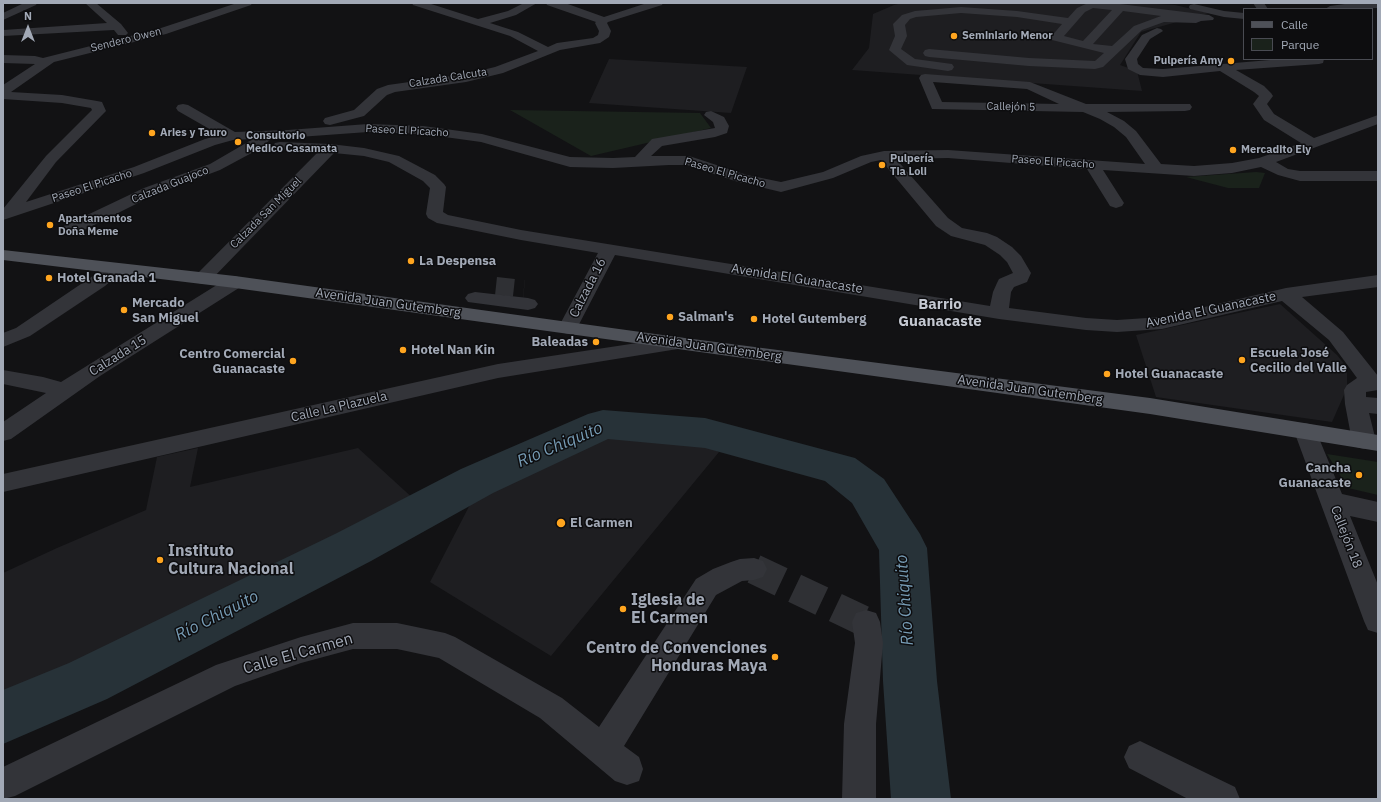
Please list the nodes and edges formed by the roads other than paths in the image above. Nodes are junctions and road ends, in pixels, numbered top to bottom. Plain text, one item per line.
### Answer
1 (32, 3) edge
2 (90, 3) edge
3 (247, 3) edge
4 (417, 3) edge
5 (532, 3) edge
6 (551, 3) edge
7 (658, 3) edge
8 (1186, 5) dead end
9 (1378, 5) edge
10 (1120, 6) junction
11 (1338, 8) edge
12 (203, 9) dead end
13 (1146, 10) junction
14 (1205, 10) edge
15 (445, 12) junction
16 (213, 15) junction
17 (1243, 16) edge
18 (3, 17) edge
19 (430, 18) dead end
20 (604, 20) junction
21 (1196, 20) junction
22 (480, 22) junction
23 (1071, 22) junction
24 (117, 26) junction
25 (1138, 28) junction
26 (3, 33) edge
27 (898, 40) junction
28 (128, 41) junction
29 (1085, 46) junction
30 (1115, 50) junction
31 (548, 51) junction
32 (1052, 52) dead end
33 (3, 59) edge
34 (1105, 59) junction
35 (1319, 60) edge
36 (44, 62) junction
37 (1222, 67) junction
38 (963, 68) dead end
39 (3, 91) edge
40 (3, 95) edge
41 (1186, 107) dead end
42 (183, 108) dead end
43 (1085, 108) junction
44 (711, 115) dead end
45 (1378, 120) edge
46 (288, 134) junction
47 (232, 136) junction
48 (261, 140) junction
49 (1312, 143) junction
50 (330, 148) junction
51 (884, 155) junction
52 (642, 160) junction
53 (1263, 162) junction
54 (1092, 166) junction
55 (1157, 169) junction
56 (1378, 176) edge
57 (1116, 202) dead end
58 (6, 214) edge
59 (70, 230) dead end
60 (609, 249) junction
61 (3, 255) edge
62 (39, 260) junction
63 (115, 269) junction
64 (3, 270) edge
65 (202, 278) junction
66 (1378, 281) edge
67 (236, 282) junction
68 (496, 286) tunnel mouth
69 (1286, 294) junction
70 (475, 298) junction
71 (528, 305) junction
72 (456, 312) junction
73 (999, 313) junction
74 (568, 328) junction
75 (3, 341) edge
76 (677, 344) junction
77 (3, 377) edge
78 (1375, 383) edge
79 (65, 391) junction
80 (1356, 404) junction
81 (1378, 406) edge
82 (1304, 431) junction
83 (3, 433) edge
84 (1371, 442) edge
85 (3, 483) edge
86 (1332, 502) junction
87 (1378, 512) edge
88 (754, 569) tunnel mouth
89 (1378, 621) edge
90 (866, 622) dead end
91 (603, 750) junction
92 (1140, 757) dead end
93 (627, 769) dead end
94 (3, 784) edge
95 (859, 799) edge
96 (1223, 799) edge

1 - 18 street
2 - 24 street
3 - 16 street, Sendero Owen
4 - 15 street
5 - 22 street
6 - 20 street
7 - 20 street
8 - 14 street
9 - 11 street
10 - 13 street
10 - 23 street
10 - 29 street
12 - 16 street
13 - 14 street
13 - 25 street
14 - 17 street
14 - 21 street
15 - 19 street
15 - 22 street
16 - 28 street, Sendero Owen
20 - 31 street, Calzada Calcuta
21 - 25 street
21 - 37 street
22 - 31 street
23 - 27 street
23 - 29 street
24 - 26 street
24 - 28 street
25 - 30 street
27 - 34 street
27 - 38 street
28 - 36 street, Sendero Owen
29 - 30 street
30 - 34 street
31 - 46 street, Calzada Calcuta
32 - 34 street
33 - 36 street, Sendero Owen
35 - 37 street
36 - 39 street
37 - 49 street
40 - 58 street
41 - 43 street, Callejón 5
42 - 47 street
43 - 43 street, Callejón 5
43 - 55 street
44 - 52 street
45 - 49 street, Paseo El Picacho
46 - 48 street, Paseo El Picacho
46 - 52 street, Paseo El Picacho
47 - 48 street, Paseo El Picacho
47 - 58 street, Paseo El Picacho
48 - 50 street, Avenida El Guanacaste
48 - 59 street, Calzada Guajoco
49 - 53 street, Paseo El Picacho
50 - 60 street, Avenida El Guanacaste
50 - 65 street, Calzada San Miguel
51 - 52 street, Paseo El Picacho
51 - 54 street, Paseo El Picacho
51 - 73 street
53 - 55 street, Paseo El Picacho
53 - 56 street
54 - 55 street, Paseo El Picacho
54 - 57 street
60 - 73 street, Avenida El Guanacaste
60 - 74 street, Calzada 16
61 - 62 main road, Avenida Juan Gutemberg
62 - 63 main road, Avenida Juan Gutemberg
62 - 64 main road
63 - 65 main road, Avenida Juan Gutemberg
63 - 75 street
65 - 67 main road, Avenida Juan Gutemberg
66 - 69 street, Avenida El Guanacaste
67 - 72 main road, Avenida Juan Gutemberg
67 - 79 street, Calzada 15
68 - 70 street
69 - 73 street, Avenida El Guanacaste
69 - 78 street
70 - 71 street
70 - 72 street
71 - 72 main road, Avenida Juan Gutemberg
71 - 74 main road, Avenida Juan Gutemberg
74 - 76 main road, Avenida Juan Gutemberg
76 - 82 main road, Avenida Juan Gutemberg
76 - 85 street, Calle La Plazuela
77 - 79 street
78 - 80 street
79 - 83 street, Calzada 15
80 - 81 street
80 - 84 street
82 - 84 main road, Avenida Juan Gutemberg
82 - 86 street, Callejón 18
86 - 87 street
86 - 89 street, Callejón 18
88 - 91 street
90 - 95 street
91 - 93 street, Calle El Carmen
91 - 94 street, Calle El Carmen
92 - 96 street

